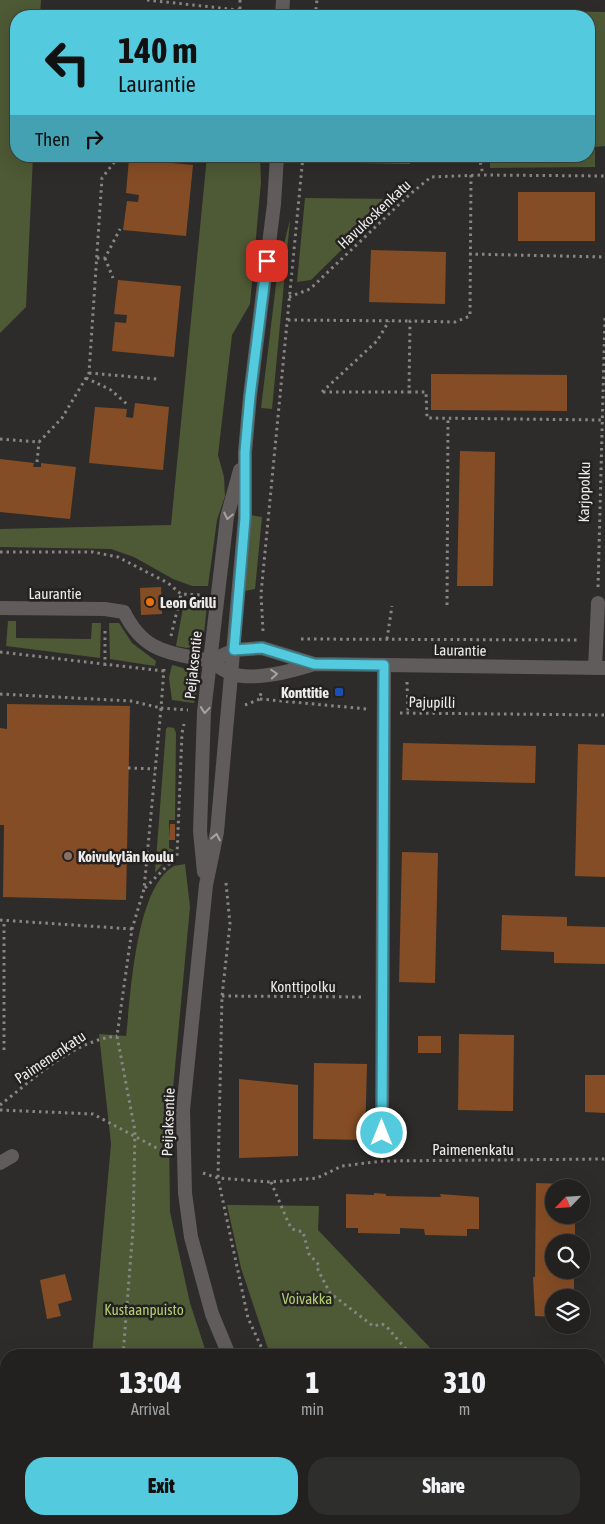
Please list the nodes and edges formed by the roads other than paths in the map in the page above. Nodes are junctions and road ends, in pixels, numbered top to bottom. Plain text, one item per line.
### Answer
1 (277, 162) edge
2 (245, 452) junction
3 (598, 603) road end
4 (0, 608) edge
5 (234, 650) junction
6 (210, 661) junction
7 (314, 664) junction
8 (384, 665) junction
9 (600, 668) edge
10 (232, 674) junction
11 (206, 884) junction
12 (382, 1133) dead end
13 (227, 1349) edge

1 - 2 main road, Peijaksentie
2 - 5 main road, Peijaksentie
2 -> 6 main road, Peijaksentie
3 - 9 main road
4 - 6 main road, Laurantie
5 - 6 main road, Laurantie
5 - 7 main road, Laurantie
5 - 10 main road, Peijaksentie
6 - 10 main road, Laurantie
6 -> 11 main road, Peijaksentie
7 - 8 main road, Laurantie
10 -> 7 main road, Laurantie
8 - 9 main road, Laurantie
8 - 12 main road
11 -> 10 main road, Peijaksentie
11 - 13 main road, Peijaksentie

